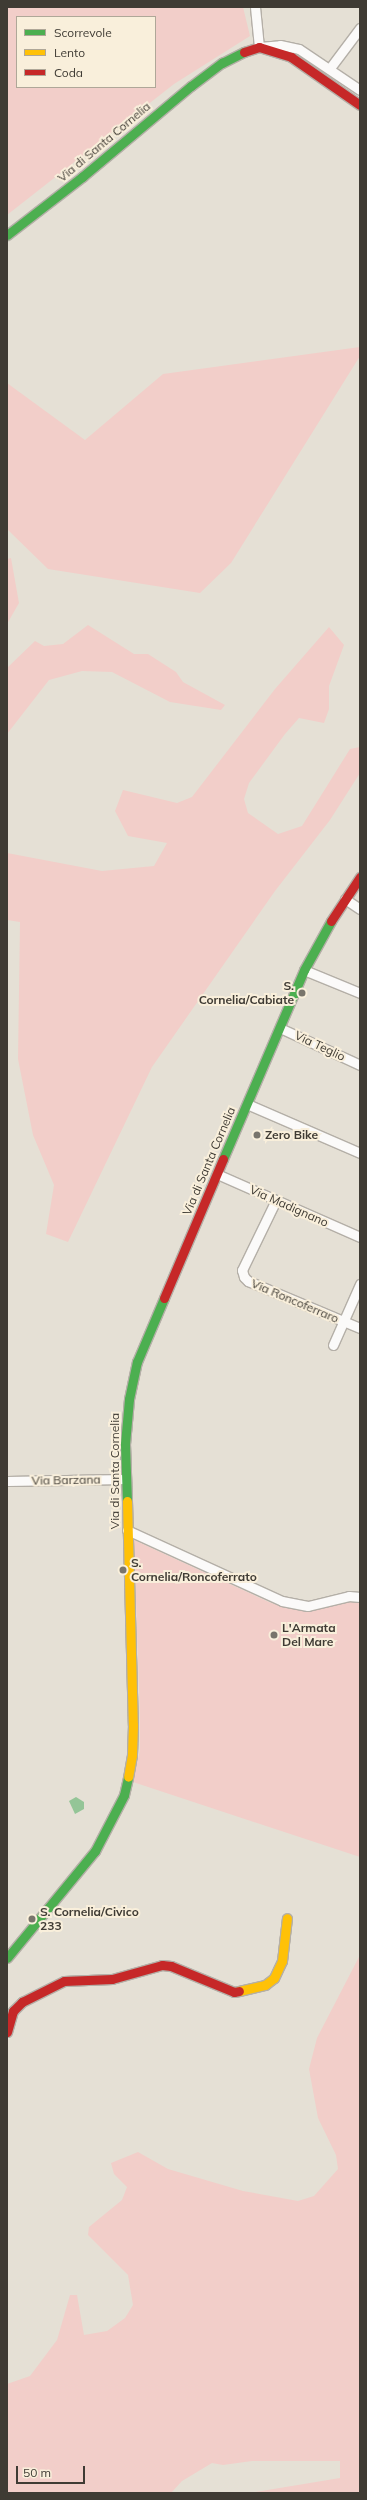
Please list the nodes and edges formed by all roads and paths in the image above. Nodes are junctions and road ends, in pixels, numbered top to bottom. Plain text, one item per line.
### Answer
1 (255, 7) edge
2 (360, 28) edge
3 (259, 47) junction
4 (330, 68) junction
5 (360, 90) edge
6 (360, 105) edge
7 (7, 235) edge
8 (360, 877) edge
9 (345, 899) junction
10 (360, 909) edge
11 (304, 970) junction
12 (360, 993) edge
13 (280, 1028) junction
14 (360, 1065) edge
15 (247, 1104) junction
16 (360, 1153) edge
17 (218, 1174) junction
18 (276, 1200) junction
19 (360, 1237) edge
20 (360, 1284) edge
21 (344, 1321) junction
22 (360, 1328) edge
23 (334, 1345) dead end
24 (125, 1479) junction
25 (7, 1480) edge
26 (127, 1530) junction
27 (360, 1597) edge
28 (287, 1918) dead end
29 (7, 1958) edge
30 (7, 2032) edge

1 - 3 street
2 - 4 street
3 - 4 street, Via di Santa Cornelia
3 - 6 street
3 - 7 street, Via di Santa Cornelia
4 - 5 street, Via di Santa Cornelia
8 - 9 street, Via di Santa Cornelia
9 - 10 street
9 - 11 street, Via di Santa Cornelia
11 - 12 street
11 - 13 street, Via di Santa Cornelia
13 - 14 street, Via Teglio
13 - 15 street, Via di Santa Cornelia
15 - 16 street
15 - 17 street, Via di Santa Cornelia
17 - 18 street, Via Madignano
17 - 24 street, Via di Santa Cornelia
18 - 19 street, Via Madignano
18 - 21 street, Via Roncoferraro
20 - 21 street
21 - 22 street, Via Roncoferraro
21 - 23 street
24 - 25 street, Via Barzana
24 - 26 street, Via di Santa Cornelia
26 - 27 street
26 - 29 street, Via di Santa Cornelia
28 - 30 street

